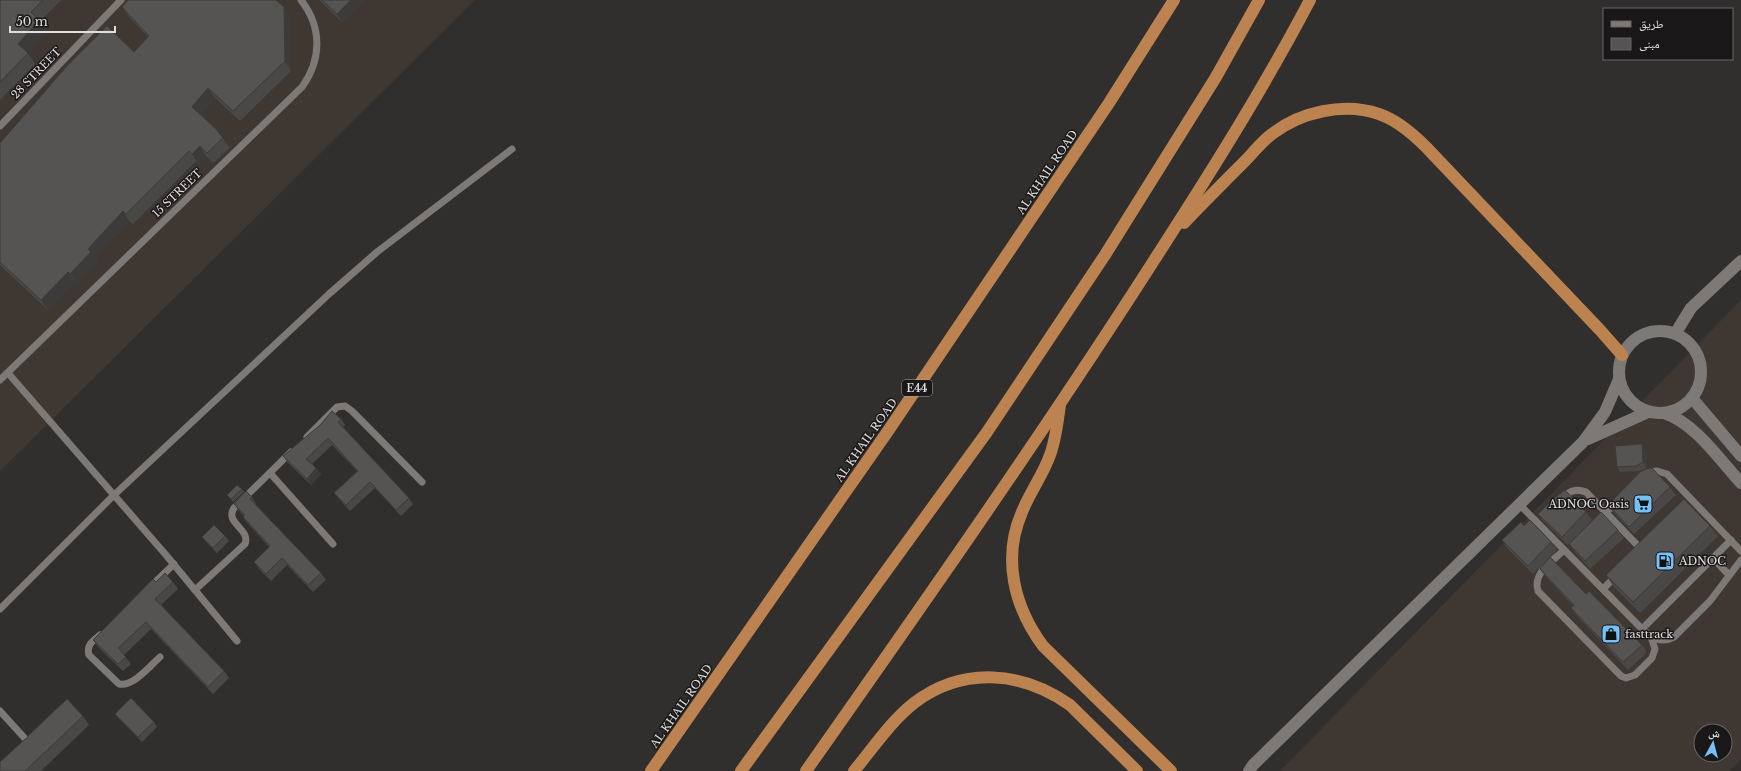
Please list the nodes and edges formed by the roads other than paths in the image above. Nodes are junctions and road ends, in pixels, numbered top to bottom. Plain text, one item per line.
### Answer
1 (121, 0) edge
2 (301, 0) edge
3 (1174, 0) edge
4 (1259, 0) edge
5 (1310, 0) edge
6 (0, 126) edge
7 (512, 149) dead end
8 (1168, 239) junction
9 (1741, 261) edge
10 (1675, 334) junction
11 (1622, 355) junction
12 (8, 373) junction
13 (1619, 379) junction
14 (0, 380) edge
15 (1692, 398) junction
16 (1061, 402) junction
17 (1648, 412) junction
18 (1664, 413) junction
19 (1583, 442) junction
20 (1741, 456) edge
21 (270, 473) junction
22 (1642, 476) edge
23 (422, 482) dead end
24 (1741, 482) edge
25 (113, 496) junction
26 (1622, 497) edge
27 (1519, 504) junction
28 (1554, 506) edge
29 (1606, 512) junction
30 (1543, 517) edge
31 (1537, 522) junction
32 (1592, 528) edge
33 (1731, 540) junction
34 (333, 544) dead end
35 (1648, 544) edge
36 (1568, 550) junction
37 (1642, 550) junction
38 (1741, 551) edge
39 (1637, 555) edge
40 (1713, 558) junction
41 (1741, 560) edge
42 (174, 564) junction
43 (1620, 572) edge
44 (1729, 575) junction
45 (1603, 589) junction
46 (195, 590) junction
47 (141, 595) edge
48 (0, 609) edge
49 (1642, 629) junction
50 (103, 631) edge
51 (1650, 636) junction
52 (237, 641) dead end
53 (160, 657) dead end
54 (0, 711) edge
55 (30, 744) edge
56 (1249, 769) edge
57 (651, 771) edge
58 (741, 771) edge
59 (806, 771) edge
60 (854, 771) edge
61 (1137, 771) edge
62 (1171, 771) edge

1 - 6 lane, 28 STREET
2 - 12 lane, 15 STREET
3 - 57 highway, AL KHAIL ROAD / E44
4 - 58 highway
5 - 8 highway
7 - 25 lane
8 - 11 highway
8 - 16 highway
9 - 10 street
10 - 11 street
10 - 15 street
11 - 13 street
12 - 14 lane, 15 STREET
12 - 25 lane
13 - 17 street
13 - 19 street
15 - 18 street
15 - 20 street
16 - 59 highway
16 - 62 highway
17 - 18 street
17 - 19 street
18 - 24 street
19 - 27 street
21 - 23 lane
21 - 34 lane
21 - 46 lane
22 - 33 lane
25 - 42 lane
25 - 48 lane
26 - 29 lane
27 - 31 lane
27 - 56 street
28 - 29 lane
29 - 32 lane
29 - 37 lane
30 - 31 lane
31 - 36 lane
33 - 38 lane
33 - 40 lane
35 - 37 lane
36 - 45 lane
36 - 51 lane
37 - 39 lane
40 - 44 lane
40 - 49 lane
41 - 44 lane
42 - 46 lane
42 - 47 lane
43 - 45 lane
44 - 51 lane
45 - 49 lane
46 - 52 lane
49 - 51 lane
50 - 53 lane
54 - 55 lane
60 - 61 highway

